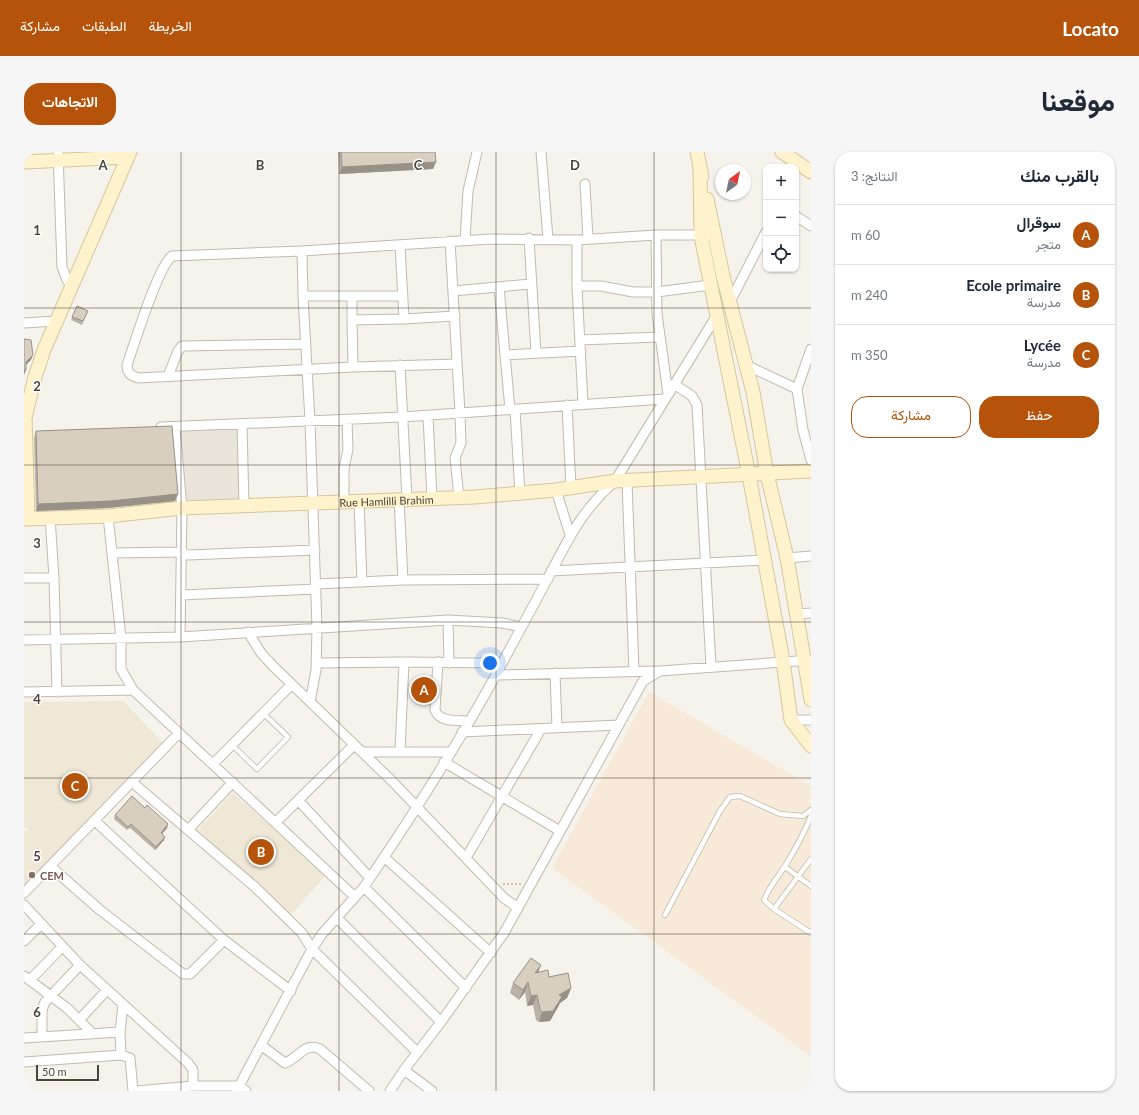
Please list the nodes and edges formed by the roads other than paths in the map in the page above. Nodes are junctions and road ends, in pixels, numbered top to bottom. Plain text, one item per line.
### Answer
1 (477, 152) edge
2 (541, 152) edge
3 (697, 152) edge
4 (782, 152) edge
5 (129, 154) edge
6 (59, 157) edge
7 (24, 162) edge
8 (794, 164) edge
9 (799, 168) edge
10 (811, 172) edge
11 (585, 184) dead end
12 (799, 218) edge
13 (811, 226) edge
14 (656, 235) junction
15 (708, 236) junction
16 (764, 236) edge
17 (528, 238) junction
18 (548, 239) junction
19 (588, 239) junction
20 (465, 240) junction
21 (577, 240) junction
22 (450, 241) junction
23 (400, 245) junction
24 (302, 251) junction
25 (531, 284) junction
26 (710, 285) junction
27 (72, 286) junction
28 (577, 286) junction
29 (498, 287) junction
30 (453, 291) junction
31 (657, 292) junction
32 (302, 296) junction
33 (403, 296) junction
34 (352, 297) junction
35 (730, 302) junction
36 (455, 316) junction
37 (404, 319) junction
38 (352, 320) junction
39 (56, 321) junction
40 (719, 321) junction
41 (735, 322) junction
42 (24, 323) edge
43 (660, 337) junction
44 (580, 340) junction
45 (306, 344) junction
46 (811, 349) edge
47 (581, 351) junction
48 (536, 352) junction
49 (505, 355) junction
50 (457, 364) junction
51 (400, 365) junction
52 (746, 365) junction
53 (353, 367) junction
54 (307, 369) junction
55 (168, 376) junction
56 (674, 384) junction
57 (797, 389) junction
58 (666, 397) junction
59 (583, 404) junction
60 (567, 405) junction
61 (513, 409) junction
62 (460, 413) junction
63 (428, 416) junction
64 (402, 417) junction
65 (25, 418) edge
66 (347, 420) junction
67 (310, 421) junction
68 (242, 424) junction
69 (154, 427) edge
70 (175, 427) junction
71 (811, 460) edge
72 (811, 472) edge
73 (767, 474) junction
74 (749, 475) junction
75 (699, 477) junction
76 (621, 481) junction
77 (571, 488) junction
78 (556, 490) junction
79 (520, 494) junction
80 (432, 498) junction
81 (459, 498) junction
82 (403, 499) junction
83 (359, 501) junction
84 (344, 502) junction
85 (313, 503) junction
86 (244, 506) junction
87 (182, 508) junction
88 (108, 516) junction
89 (50, 517) junction
90 (26, 519) edge
91 (570, 535) junction
92 (314, 550) junction
93 (181, 552) junction
94 (112, 553) junction
95 (811, 556) edge
96 (787, 558) junction
97 (764, 560) junction
98 (705, 562) junction
99 (630, 567) junction
100 (549, 575) junction
101 (24, 578) edge
102 (54, 578) junction
103 (403, 580) junction
104 (362, 582) junction
105 (316, 586) junction
106 (181, 595) junction
107 (811, 613) edge
108 (797, 614) junction
109 (448, 620) junction
110 (317, 628) junction
111 (521, 628) junction
112 (248, 632) junction
113 (180, 637) junction
114 (121, 638) junction
115 (56, 639) junction
116 (24, 640) edge
117 (808, 660) edge
118 (783, 661) junction
119 (404, 662) junction
120 (438, 662) junction
121 (316, 663) junction
122 (449, 663) junction
123 (502, 663) junction
124 (711, 667) junction
125 (634, 671) junction
126 (660, 671) junction
127 (555, 673) junction
128 (496, 675) junction
129 (291, 685) junction
130 (133, 690) junction
131 (24, 692) edge
132 (57, 692) junction
133 (811, 700) edge
134 (310, 702) junction
135 (263, 713) junction
136 (791, 720) junction
137 (811, 720) edge
138 (469, 721) junction
139 (619, 725) junction
140 (541, 728) junction
141 (557, 728) junction
142 (462, 732) junction
143 (179, 733) junction
144 (232, 745) junction
145 (354, 745) junction
146 (811, 746) edge
147 (400, 751) junction
148 (362, 752) junction
149 (450, 752) junction
150 (444, 762) junction
151 (213, 764) junction
152 (132, 782) junction
153 (233, 782) junction
154 (502, 796) junction
155 (298, 800) junction
156 (417, 807) junction
157 (811, 810) edge
158 (811, 816) edge
159 (95, 821) junction
160 (276, 822) junction
161 (189, 829) junction
162 (560, 831) junction
163 (384, 858) junction
164 (466, 858) junction
165 (811, 859) edge
166 (50, 866) junction
167 (785, 867) junction
168 (799, 877) junction
169 (370, 878) junction
170 (811, 886) edge
171 (364, 887) junction
172 (24, 893) edge
173 (355, 897) junction
174 (24, 905) edge
175 (518, 908) junction
176 (774, 909) junction
177 (665, 915) dead end
178 (337, 918) junction
179 (41, 924) junction
180 (811, 933) edge
181 (224, 940) junction
182 (24, 941) edge
183 (62, 947) junction
184 (312, 949) junction
185 (491, 953) junction
186 (80, 965) junction
187 (27, 978) edge
188 (466, 988) junction
189 (107, 990) junction
190 (291, 991) junction
191 (50, 995) junction
192 (123, 1004) junction
193 (79, 1020) junction
194 (441, 1022) junction
195 (120, 1032) junction
196 (92, 1033) junction
197 (42, 1036) junction
198 (24, 1038) edge
199 (262, 1046) junction
200 (417, 1052) junction
201 (121, 1055) junction
202 (24, 1062) edge
203 (404, 1070) junction
204 (198, 1088) edge
205 (241, 1089) edge
206 (366, 1090) edge
207 (134, 1091) edge
208 (390, 1091) edge
209 (432, 1091) edge

1 - 20 street
2 - 18 street
3 - 15 street
4 - 8 street
5 - 6 street
5 - 27 street
6 - 7 street
6 - 27 street
9 - 10 street
11 - 19 street
12 - 13 street
14 - 15 street
14 - 19 street
14 - 31 street
15 - 26 street
15 - 35 street
16 - 35 street
17 - 18 street
17 - 20 street
17 - 25 street
18 - 21 street
19 - 21 street
20 - 22 street
21 - 28 street
22 - 23 street
22 - 30 street
23 - 24 street
23 - 33 street
24 - 32 street
24 - 55 street
25 - 29 street
25 - 48 street
26 - 31 street
26 - 40 street
27 - 39 street
28 - 31 street
28 - 44 street
29 - 30 street
29 - 49 street
30 - 36 street
31 - 43 street
32 - 34 street
32 - 45 street
33 - 34 street
33 - 37 street
34 - 38 street
35 - 41 street
36 - 37 street
36 - 50 street
37 - 38 street
38 - 53 street
39 - 42 street
39 - 65 street
40 - 41 street
40 - 56 street
40 - 74 street
41 - 52 street
43 - 44 street
43 - 58 street
44 - 47 street
45 - 54 street
45 - 55 street
46 - 57 street
47 - 48 street
47 - 59 street
48 - 49 street
49 - 61 street
50 - 51 street
50 - 62 street
51 - 53 street
51 - 64 street
52 - 57 street
52 - 73 street
53 - 54 street
54 - 55 street
54 - 67 street
56 - 58 street
56 - 75 street
57 - 71 street
58 - 59 street
58 - 76 street
59 - 60 street
60 - 61 street
60 - 77 street
61 - 62 street
61 - 79 street
62 - 63 street
62 - 81 street
63 - 64 street
63 - 80 street
64 - 66 street
64 - 82 street
65 - 90 street
66 - 67 street
66 - 84 street
67 - 68 street
67 - 85 street
68 - 70 street
68 - 86 street
69 - 70 street
70 - 87 street
72 - 73 street, Rue Hamlilli Brahim
73 - 74 street, Rue Hamlilli Brahim
73 - 96 street
74 - 75 street, Rue Hamlilli Brahim
74 - 97 street
75 - 76 street, Rue Hamlilli Brahim
75 - 98 street
76 - 77 street, Rue Hamlilli Brahim
76 - 91 street
76 - 99 street
77 - 78 street, Rue Hamlilli Brahim
78 - 79 street, Rue Hamlilli Brahim
78 - 91 street
79 - 81 street, Rue Hamlilli Brahim
80 - 81 street, Rue Hamlilli Brahim
80 - 82 street, Rue Hamlilli Brahim
82 - 83 street, Rue Hamlilli Brahim
82 - 103 street
83 - 84 street, Rue Hamlilli Brahim
83 - 104 street
84 - 85 street, Rue Hamlilli Brahim
85 - 86 street, Rue Hamlilli Brahim
85 - 92 street
86 - 87 street, Rue Hamlilli Brahim
87 - 88 street, Rue Hamlilli Brahim
87 - 93 street
88 - 89 street, Rue Hamlilli Brahim
88 - 94 street
89 - 90 street, Rue Hamlilli Brahim
89 - 102 street
91 - 100 street
92 - 93 street
92 - 105 street
93 - 94 street
93 - 106 street
94 - 114 street
95 - 96 street
96 - 108 street
97 - 98 street
97 - 118 street
98 - 99 street
98 - 124 street
99 - 100 street
99 - 125 street
100 - 103 street
100 - 111 street
101 - 102 street
102 - 115 street
103 - 104 street
104 - 105 street
105 - 106 street
105 - 110 street
106 - 113 street
107 - 108 street
108 - 117 street
109 - 110 street
109 - 111 street
109 - 122 street
110 - 112 street
110 - 121 street
111 - 123 street
112 - 113 street
112 - 129 street
113 - 114 street
114 - 115 street
114 - 130 street
115 - 116 street
115 - 132 street
117 - 118 street
117 - 133 street
118 - 124 street
118 - 136 street
119 - 120 street
119 - 121 street
119 - 147 street
120 - 122 street
120 - 138 street
121 - 134 street
122 - 123 street
123 - 128 street
124 - 126 street
125 - 126 street
125 - 127 street
126 - 139 street
127 - 128 street
127 - 141 street
128 - 138 street
129 - 134 street
129 - 135 street
130 - 132 street
130 - 143 street
131 - 132 street
134 - 145 street
135 - 144 street
135 - 144 lane
136 - 137 street
136 - 146 street
138 - 142 street
139 - 141 street
139 - 162 street
140 - 141 street
140 - 142 street
140 - 154 street
142 - 149 street
143 - 151 street
143 - 152 street
144 - 151 street
145 - 148 street
145 - 155 street
147 - 148 street
147 - 149 street
148 - 156 street
149 - 150 street
150 - 154 street
150 - 156 street
151 - 153 street
152 - 159 street
152 - 161 street
153 - 160 street
153 - 161 street
154 - 162 street
154 - 164 street
155 - 160 street
155 - 169 street
156 - 163 street
156 - 164 street
157 - 177 lane
158 - 167 lane
159 - 166 street
159 - 181 street
160 - 173 street
161 - 184 street
162 - 175 street
163 - 169 street
163 - 185 street
164 - 175 street
165 - 168 lane
166 - 172 street
166 - 181 street
167 - 168 lane
167 - 176 lane
168 - 170 lane
168 - 176 lane
169 - 171 street
171 - 173 street
171 - 188 street
173 - 178 street
174 - 179 street
175 - 185 street
176 - 180 lane
178 - 184 street
178 - 194 street
179 - 182 street
179 - 183 street
181 - 190 street
183 - 186 street
183 - 187 street
184 - 190 street
184 - 200 street
185 - 188 street
186 - 189 street
186 - 191 street
187 - 191 street
188 - 194 street
189 - 192 street
189 - 193 street
190 - 199 street
191 - 193 street
191 - 197 street
192 - 195 street
192 - 204 street
193 - 196 street
194 - 200 street
195 - 196 street
195 - 201 street
196 - 197 street
197 - 198 street
199 - 205 street
199 - 206 street
200 - 203 street
201 - 202 street
201 - 207 street
203 - 208 street
203 - 209 street
204 - 205 street
204 - 207 street

